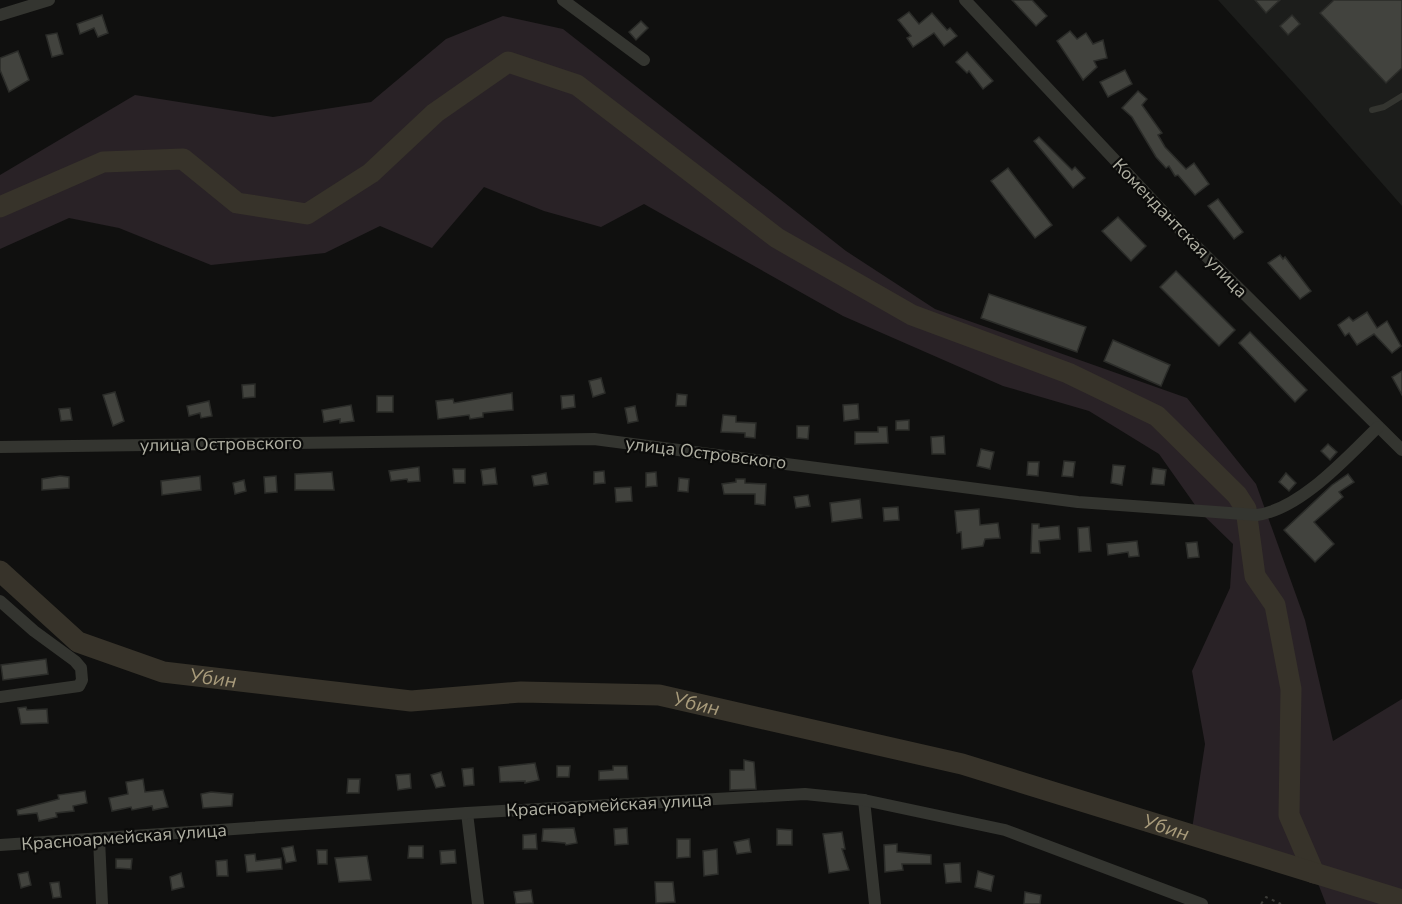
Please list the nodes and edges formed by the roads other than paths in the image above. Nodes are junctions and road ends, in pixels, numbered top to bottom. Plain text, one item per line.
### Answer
1 (49, 0) edge
2 (563, 0) edge
3 (965, 0) edge
4 (0, 15) edge
5 (644, 60) dead end
6 (1402, 96) edge
7 (1372, 110) dead end
8 (1378, 427) junction
9 (0, 447) edge
10 (1402, 450) edge
11 (0, 600) edge
12 (0, 698) edge
13 (864, 800) junction
14 (467, 813) junction
15 (99, 839) junction
16 (0, 845) edge
17 (102, 904) edge
18 (478, 904) edge
19 (875, 904) edge
20 (1202, 904) edge

1 - 4 street
2 - 5 street
3 - 8 street, Комендантская улица
6 - 7 lane
8 - 9 street, улица Островского
8 - 10 street, Комендантская улица
11 - 12 street
13 - 14 street, Красноармейская улица
13 - 19 street
13 - 20 street, Красноармейская улица
14 - 15 street, Красноармейская улица
14 - 18 street
15 - 16 street, Красноармейская улица
15 - 17 street

